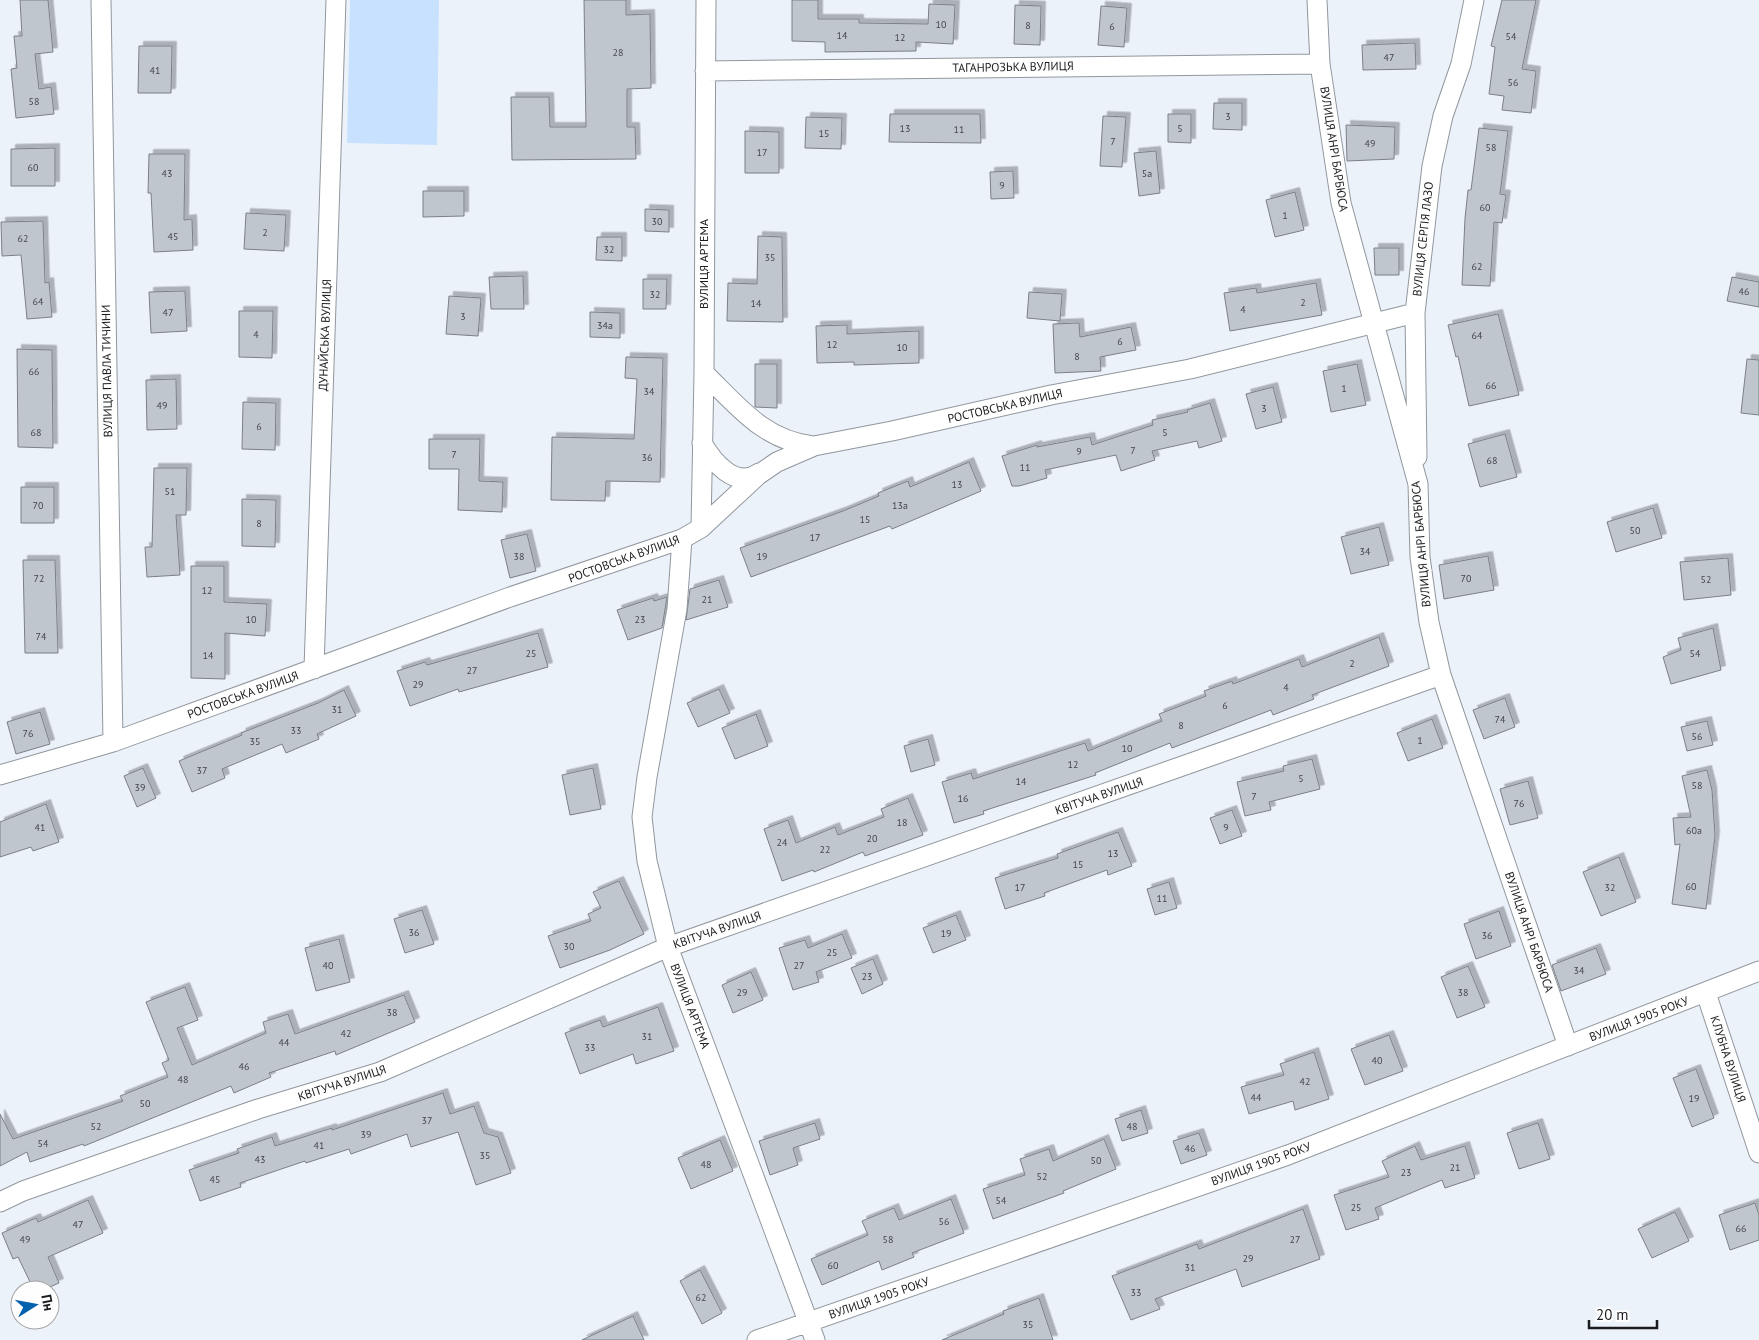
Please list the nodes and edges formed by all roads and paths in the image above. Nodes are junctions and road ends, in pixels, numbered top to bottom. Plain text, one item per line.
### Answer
1 (101, 0) edge
2 (336, 0) edge
3 (706, 0) edge
4 (1317, 0) edge
5 (1474, 0) edge
6 (1320, 64) junction
7 (705, 71) junction
8 (1415, 313) junction
9 (1373, 322) junction
10 (704, 374) junction
11 (766, 431) junction
12 (702, 443) junction
13 (814, 446) junction
14 (758, 475) junction
15 (1418, 484) junction
16 (701, 528) junction
17 (682, 539) junction
18 (314, 669) junction
19 (1441, 675) junction
20 (113, 742) junction
21 (0, 775) edge
22 (668, 947) junction
23 (1759, 971) edge
24 (1706, 993) junction
25 (1568, 1046) junction
26 (1759, 1153) edge
27 (0, 1202) edge
28 (812, 1331) edge
29 (757, 1340) edge

1 - 20 street, ВУЛИЦЯ ПАВЛА ТИЧИНИ
2 - 18 street, ДУНАЙСЬКА ВУЛИЦЯ
3 - 7 street, ВУЛИЦЯ АРТЕМА
4 - 6 street, ВУЛИЦЯ АНРІ БАРБЮСА
5 - 8 street, ВУЛИЦЯ СЕРГІЯ ЛАЗО
6 - 7 street, ТАГАНРОЗЬКА ВУЛИЦЯ
6 - 9 street, ВУЛИЦЯ АНРІ БАРБЮСА
7 - 10 street, ВУЛИЦЯ АРТЕМА
8 - 9 street, РОСТОВСЬКА ВУЛИЦЯ
8 - 15 street, ВУЛИЦЯ СЕРГІЯ ЛАЗО
9 - 13 street, РОСТОВСЬКА ВУЛИЦЯ
9 - 15 street, ВУЛИЦЯ АНРІ БАРБЮСА
10 - 11 street
10 - 12 street, ВУЛИЦЯ АРТЕМА
11 - 13 street
11 - 14 street
12 - 14 street
12 - 16 street, ВУЛИЦЯ АРТЕМА
13 - 14 street, РОСТОВСЬКА ВУЛИЦЯ
14 - 16 street, РОСТОВСЬКА ВУЛИЦЯ
15 - 19 street, ВУЛИЦЯ АНРІ БАРБЮСА
16 - 17 street, РОСТОВСЬКА ВУЛИЦЯ
17 - 18 street, РОСТОВСЬКА ВУЛИЦЯ
17 - 22 street, ВУЛИЦЯ АРТЕМА
18 - 20 street, РОСТОВСЬКА ВУЛИЦЯ
19 - 22 street, КВІТУЧА ВУЛИЦЯ
19 - 25 street, ВУЛИЦЯ АНРІ БАРБЮСА
20 - 21 street, РОСТОВСЬКА ВУЛИЦЯ
22 - 27 street, КВІТУЧА ВУЛИЦЯ
22 - 28 street, ВУЛИЦЯ АРТЕМА
23 - 24 street, ВУЛИЦЯ 1905 РОКУ
24 - 25 street, ВУЛИЦЯ 1905 РОКУ
24 - 26 street, КЛУБНА ВУЛИЦЯ
25 - 28 street, ВУЛИЦЯ 1905 РОКУ
28 - 29 street, ВУЛИЦЯ 1905 РОКУ

